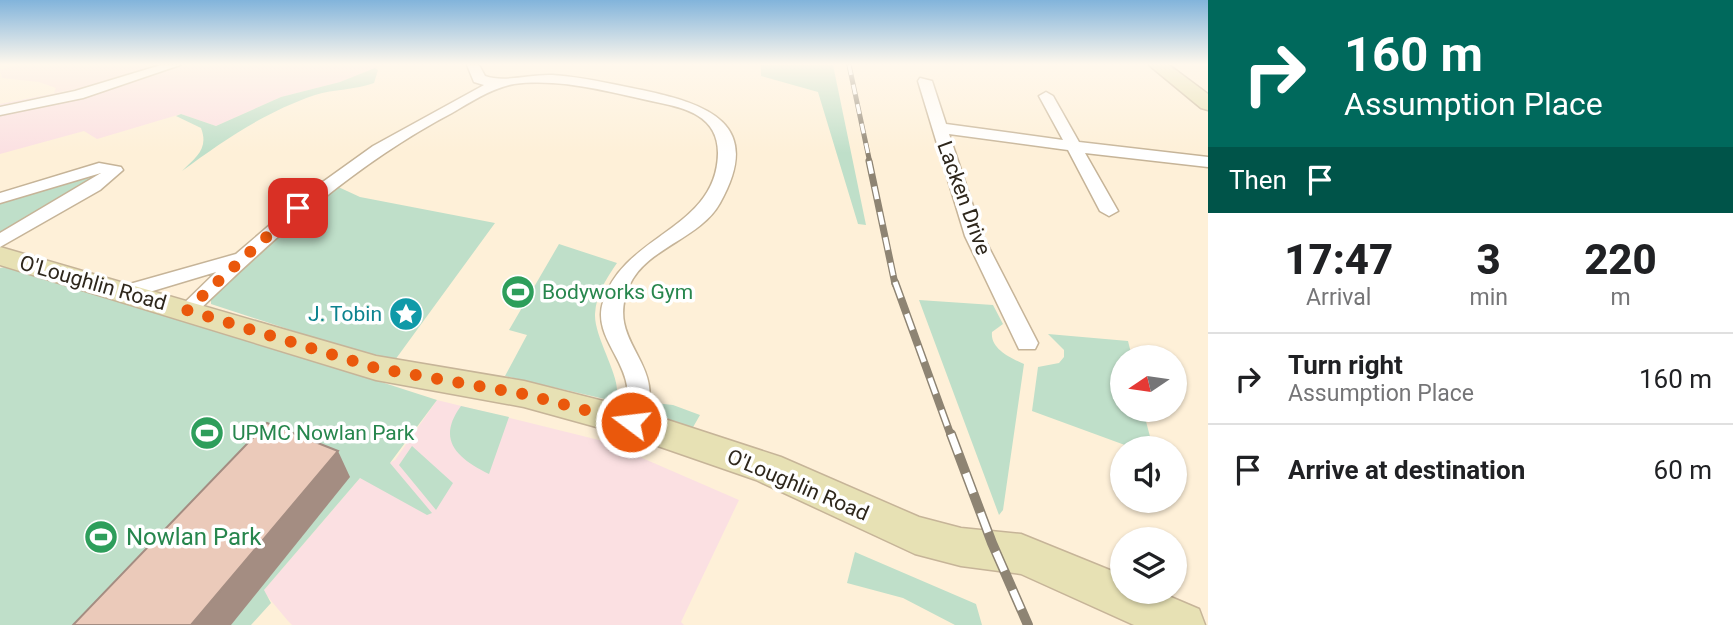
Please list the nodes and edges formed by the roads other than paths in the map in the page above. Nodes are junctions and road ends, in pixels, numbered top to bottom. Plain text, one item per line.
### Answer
1 (81, 94) edge
2 (478, 94) edge
3 (635, 94) edge
4 (929, 94) edge
5 (1046, 96) dead end
6 (0, 110) edge
7 (939, 128) junction
8 (1071, 146) junction
9 (1208, 162) edge
10 (0, 198) edge
11 (1110, 211) dead end
12 (0, 241) edge
13 (0, 256) edge
14 (244, 257) junction
15 (126, 292) junction
16 (187, 310) junction
17 (1027, 343) dead end
18 (631, 422) junction
19 (1183, 625) edge

1 - 6 street
2 - 14 street
3 - 18 street
4 - 7 street, Lacken Drive
5 - 8 street
7 - 8 street, Lacken Drive
7 - 17 street, Lacken Drive
8 - 9 street, Lacken Drive
8 - 11 street
10 - 12 street, O'Loughlin Road
13 - 15 street, O'Loughlin Road
14 - 15 street
14 - 16 street
15 - 16 street, O'Loughlin Road
16 - 18 street, O'Loughlin Road
18 - 19 street, O'Loughlin Road

